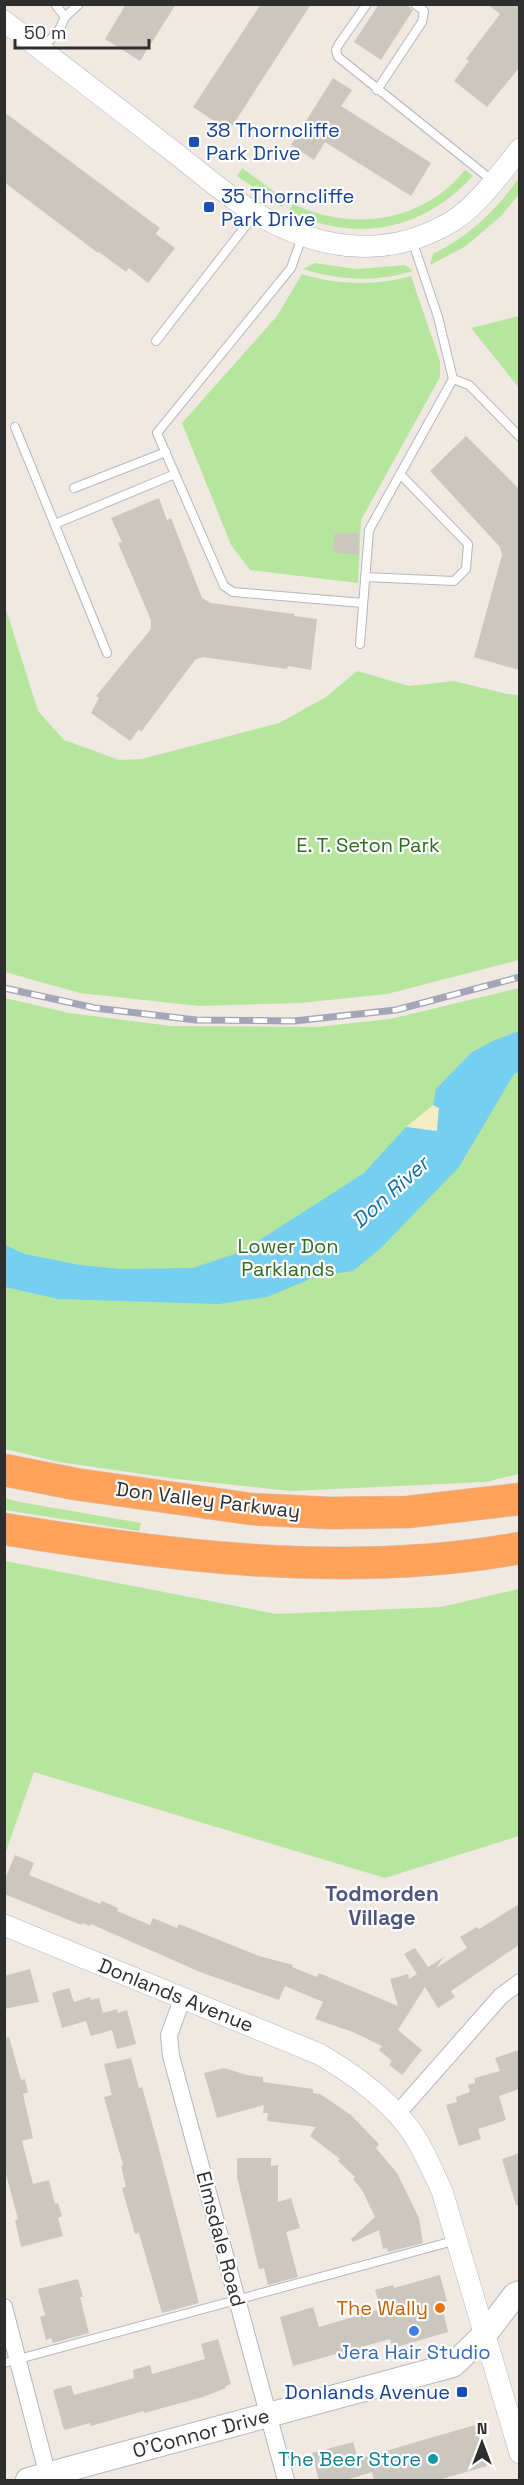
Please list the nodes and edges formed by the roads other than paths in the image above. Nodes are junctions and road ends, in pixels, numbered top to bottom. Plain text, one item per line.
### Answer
1 (55, 4) edge
2 (79, 4) edge
3 (367, 4) edge
4 (415, 4) edge
5 (65, 17) junction
6 (4, 21) edge
7 (42, 50) junction
8 (377, 90) junction
9 (519, 149) edge
10 (495, 182) junction
11 (256, 213) junction
12 (302, 237) junction
13 (412, 240) junction
14 (156, 341) dead end
15 (453, 379) junction
16 (15, 427) dead end
17 (519, 436) edge
18 (166, 452) junction
19 (176, 474) junction
20 (400, 474) junction
21 (74, 488) dead end
22 (55, 524) junction
23 (365, 577) junction
24 (363, 603) junction
25 (360, 644) dead end
26 (107, 653) dead end
27 (4, 1470) edge
28 (519, 1499) edge
29 (4, 1529) edge
30 (519, 1548) edge
31 (4, 1925) edge
32 (519, 1982) edge
33 (183, 1997) junction
34 (397, 2114) junction
35 (457, 2240) junction
36 (519, 2293) edge
37 (238, 2299) junction
38 (4, 2307) edge
39 (485, 2334) junction
40 (12, 2361) edge
41 (268, 2414) junction
42 (519, 2453) edge
43 (42, 2479) edge
44 (286, 2481) edge

1 - 5 lane
2 - 5 lane
3 - 8 lane
4 - 8 lane
5 - 7 lane
6 - 7 street
7 - 11 street
8 - 10 lane
9 - 10 street
10 - 13 street
11 - 12 street
11 - 14 lane
12 - 13 street
12 - 18 lane
13 - 15 lane
15 - 17 lane
15 - 20 lane
16 - 22 lane
18 - 19 lane
18 - 21 lane
19 - 22 lane
19 - 24 lane
20 - 23 lane
20 - 23 lane
22 - 26 lane
23 - 24 lane
24 - 25 lane
27 - 28 highway, Don Valley Parkway
29 - 30 highway
31 - 33 street, Donlands Avenue
32 - 34 street
33 - 34 street, Donlands Avenue
33 - 37 street, Elmsdale Road
34 - 35 street, Donlands Avenue
35 - 37 lane
35 - 39 street, Donlands Avenue
36 - 39 main road, O'Connor Drive
37 - 40 lane
37 - 41 street, Elmsdale Road
38 - 40 street
39 - 41 main road, O'Connor Drive
39 - 42 street, Donlands Avenue
40 - 43 street
41 - 43 main road, O'Connor Drive
41 - 44 street, Elmsdale Road

